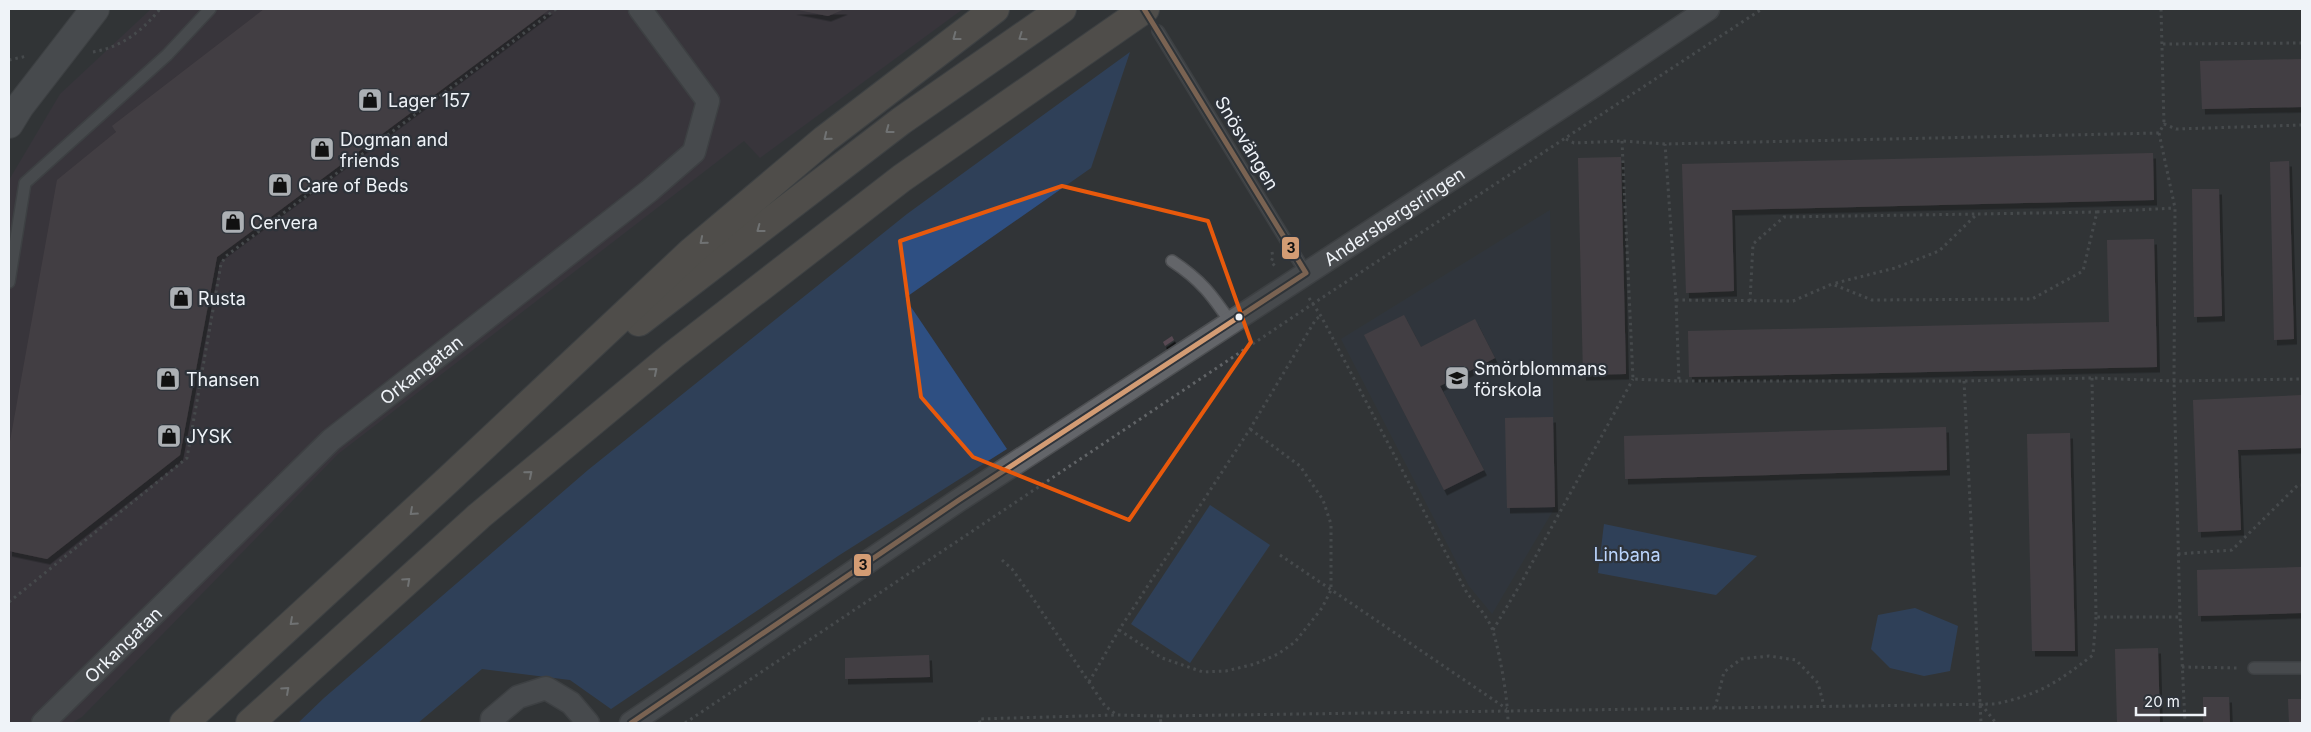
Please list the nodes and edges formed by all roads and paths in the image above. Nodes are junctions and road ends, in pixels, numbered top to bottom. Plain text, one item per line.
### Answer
1 (95, 9) edge
2 (160, 9) edge
3 (210, 9) edge
4 (556, 9) edge
5 (640, 9) edge
6 (995, 9) edge
7 (1062, 9) edge
8 (1708, 9) edge
9 (1762, 9) edge
10 (2161, 9) edge
11 (1151, 20) edge
12 (2302, 43) edge
13 (2163, 44) junction
14 (90, 52) dead end
15 (9, 124) edge
16 (2164, 124) junction
17 (2302, 125) edge
18 (2159, 133) junction
19 (1566, 139) junction
20 (1622, 141) junction
21 (1665, 144) junction
22 (2175, 208) junction
23 (2098, 212) junction
24 (1977, 214) junction
25 (1268, 246) dead end
26 (1172, 261) dead end
27 (1300, 277) junction
28 (9, 282) edge
29 (1832, 284) junction
30 (1676, 300) junction
31 (1750, 301) junction
32 (1314, 303) junction
33 (1322, 316) junction
34 (1231, 323) junction
35 (2092, 378) junction
36 (1633, 379) junction
37 (2302, 379) edge
38 (1679, 381) junction
39 (1964, 381) junction
40 (2174, 381) junction
41 (1250, 428) junction
42 (449, 479) junction
43 (2302, 485) edge
44 (2178, 554) junction
45 (1280, 555) dead end
46 (1002, 560) dead end
47 (1331, 590) junction
48 (9, 602) edge
49 (2096, 617) junction
50 (2180, 617) junction
51 (1119, 630) junction
52 (1492, 630) junction
53 (2182, 667) junction
54 (2254, 668) joint
55 (2302, 668) edge
56 (1089, 682) junction
57 (1981, 704) junction
58 (1824, 706) junction
59 (1715, 708) junction
60 (1508, 710) junction
61 (1117, 715) junction
62 (1160, 716) junction
63 (43, 723) edge
64 (184, 723) edge
65 (250, 723) edge
66 (492, 723) edge
67 (588, 723) edge
68 (631, 723) edge
69 (685, 723) edge
70 (980, 723) edge
71 (1161, 723) edge
72 (1508, 723) edge
73 (1981, 723) edge
74 (1996, 723) edge
75 (2185, 723) edge

1 - 15 street
2 - 14 path
3 - 28 lane
4 - 48 path
5 - 63 street, Orkangatan
6 -> 42 highway
7 -> 42 highway
8 - 27 street, Andersbergsringen
9 - 19 path
10 - 13 path
11 - 27 lane, Snösvängen
65 -> 11 highway
12 - 13 path
13 - 16 path
16 - 17 path
16 - 18 path
18 - 21 path
18 - 22 path
19 - 20 path
19 - 32 path
20 - 21 path
20 - 36 path
21 - 30 path
22 - 23 path
22 - 40 path
23 - 24 path
23 - 29 path
24 - 29 path
24 - 31 path
25 - 27 path
26 - 34 lane
27 - 32 path
27 - 34 street, Andersbergsringen
29 - 31 path
30 - 31 path
30 - 38 path
32 - 33 path
32 - 69 path
33 - 41 path
33 - 52 path
34 - 68 street, Andersbergsringen
35 - 39 path
35 - 40 path
35 - 49 path
36 - 38 path
36 - 52 path
37 - 40 path
38 - 39 path
39 - 57 path
40 - 44 path
41 - 47 path
41 - 51 path
42 -> 64 highway
43 - 44 path
44 - 50 path
45 - 47 path
46 - 56 path
47 - 51 path
47 - 60 path
49 - 50 path
49 - 57 path
50 - 53 path
51 - 56 path
52 - 60 path
53 - 54 path
53 - 75 path
54 - 55 lane
56 - 61 path
57 - 58 path
57 - 73 path
57 - 74 path
58 - 59 path
58 - 59 path
59 - 60 path
60 - 62 path
60 - 72 path
61 - 62 path
61 - 70 path
62 - 71 path
66 - 67 street

